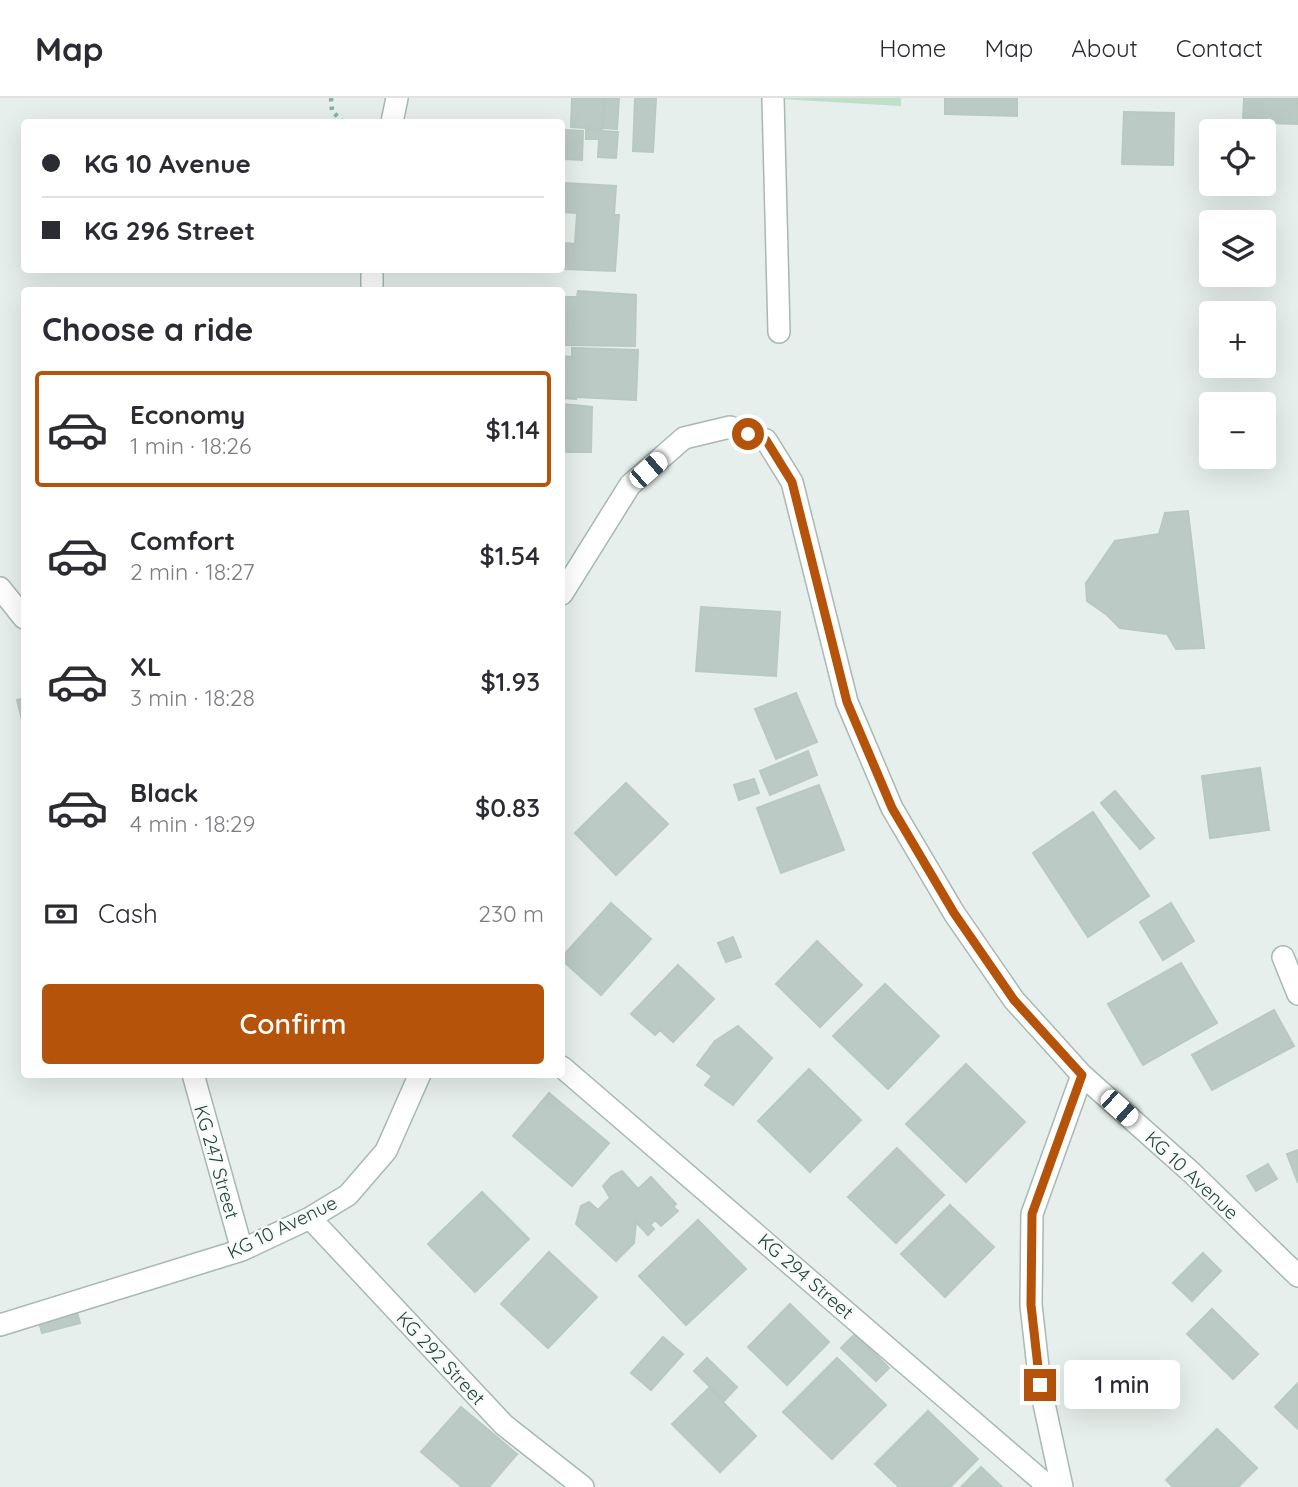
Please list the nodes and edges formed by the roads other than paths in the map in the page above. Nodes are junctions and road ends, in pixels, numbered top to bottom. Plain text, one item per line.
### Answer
1 (397, 98) edge
2 (773, 98) edge
3 (393, 119) edge
4 (779, 332) dead end
5 (0, 587) edge
6 (565, 589) edge
7 (21, 614) edge
8 (1283, 957) dead end
9 (1298, 994) edge
10 (565, 1070) edge
11 (1082, 1075) junction
12 (193, 1078) edge
13 (418, 1078) edge
14 (310, 1218) junction
15 (242, 1250) junction
16 (1298, 1276) edge
17 (0, 1325) edge
18 (583, 1487) edge
19 (1049, 1487) edge
20 (1062, 1487) edge

1 - 3 street
2 - 4 street
5 - 7 street
6 - 11 street, KG 10 Avenue
8 - 9 street
10 - 19 street, KG 294 Street
11 - 16 street, KG 10 Avenue
11 - 20 street
12 - 15 street, KG 247 Street
13 - 14 street, KG 10 Avenue
14 - 15 street, KG 10 Avenue
14 - 18 street, KG 292 Street
15 - 17 street, KG 10 Avenue

